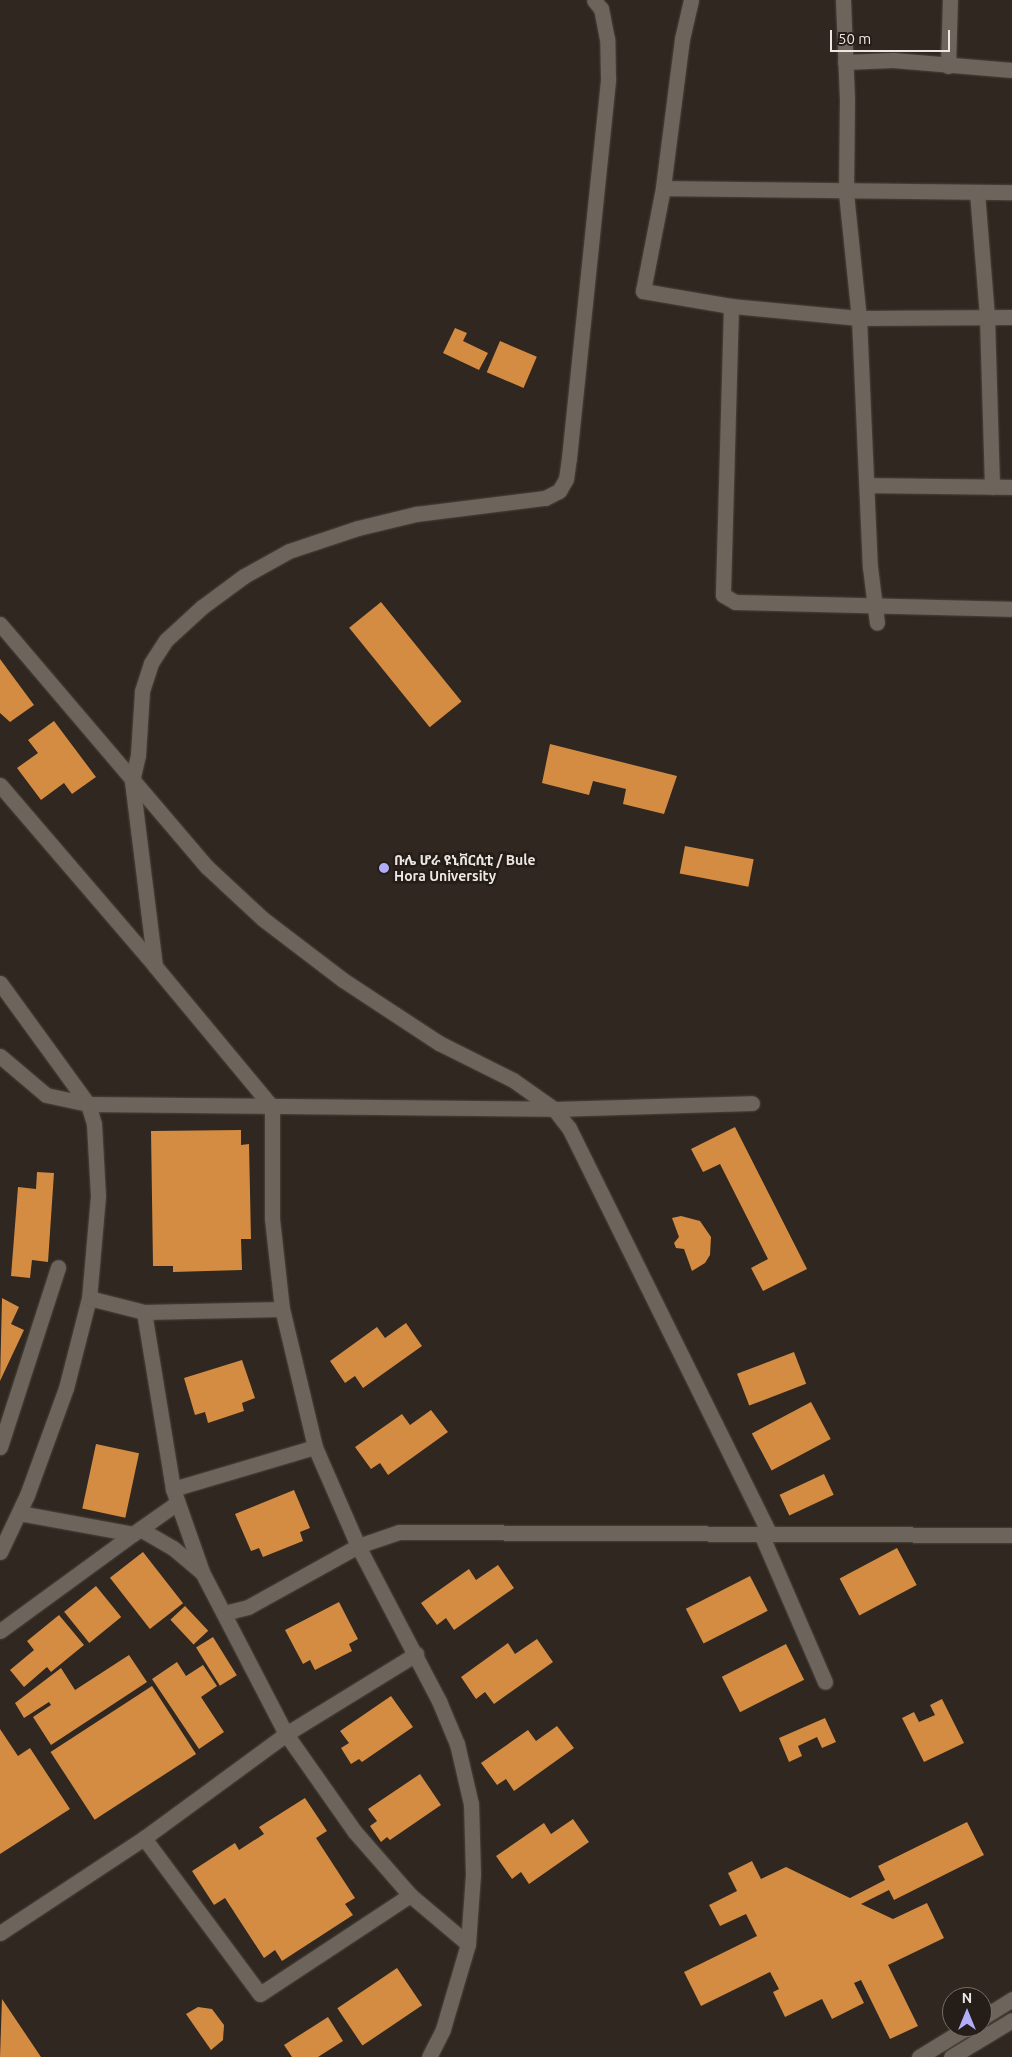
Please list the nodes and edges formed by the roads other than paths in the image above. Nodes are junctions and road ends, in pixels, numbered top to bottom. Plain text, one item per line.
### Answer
1 (594, 0) edge
2 (691, 0) edge
3 (843, 0) edge
4 (950, 0) edge
5 (845, 62) junction
6 (948, 66) junction
7 (1012, 70) edge
8 (663, 188) junction
9 (978, 192) junction
10 (1012, 192) edge
11 (846, 193) junction
12 (731, 306) junction
13 (987, 317) junction
14 (1012, 317) edge
15 (859, 318) junction
16 (867, 485) junction
17 (992, 487) junction
18 (1012, 487) edge
19 (875, 605) junction
20 (1012, 609) edge
21 (877, 623) dead end
22 (0, 624) edge
23 (132, 781) junction
24 (0, 785) edge
25 (155, 966) junction
26 (0, 984) edge
27 (0, 1056) edge
28 (752, 1103) dead end
29 (88, 1104) junction
30 (272, 1107) junction
31 (554, 1109) junction
32 (58, 1267) dead end
33 (89, 1298) junction
34 (282, 1309) junction
35 (144, 1312) junction
36 (315, 1446) junction
37 (0, 1447) edge
38 (175, 1496) junction
39 (19, 1513) junction
40 (136, 1532) junction
41 (766, 1534) junction
42 (1012, 1535) edge
43 (358, 1546) junction
44 (0, 1552) edge
45 (202, 1572) junction
46 (224, 1613) junction
47 (0, 1631) edge
48 (416, 1654) junction
49 (825, 1682) dead end
50 (286, 1734) junction
51 (144, 1838) junction
52 (410, 1895) junction
53 (0, 1934) edge
54 (468, 1944) junction
55 (1012, 1999) edge
56 (992, 2012) edge
57 (1012, 2020) edge
58 (952, 2037) edge
59 (429, 2057) edge
60 (919, 2057) edge
61 (951, 2057) edge

1 - 23 street
2 - 8 street
3 - 5 street
4 - 6 street
5 - 6 street
5 - 11 street
6 - 7 street
8 - 11 street
8 - 12 street
9 - 10 street
9 - 11 street
9 - 13 street
11 - 15 street
12 - 15 street
12 - 19 street
13 - 14 street
13 - 15 street
13 - 17 street
15 - 16 street
16 - 17 street
16 - 19 street
17 - 18 street
19 - 20 street
19 - 21 street
22 - 23 street
23 - 25 street
23 - 31 street
24 - 25 street
25 - 30 street
26 - 29 street
27 - 29 street
28 - 31 street
29 - 30 street
29 - 33 street
30 - 31 street
30 - 34 street
31 - 41 street
32 - 37 street
33 - 35 street
33 - 39 street
34 - 35 street
34 - 36 street
35 - 38 street
36 - 38 street
36 - 43 street
38 - 40 street
38 - 45 street
39 - 40 street
39 - 44 street
40 - 45 street
40 - 47 street
41 - 42 street
41 - 43 street
41 - 49 street
43 - 46 street
43 - 48 street
45 - 46 street
46 - 50 street
48 - 50 street
48 - 54 street
50 - 51 street
50 - 52 street
51 - 52 street
51 - 53 street
52 - 54 street
54 - 59 street
55 - 56 street
57 - 61 street
58 - 60 street

